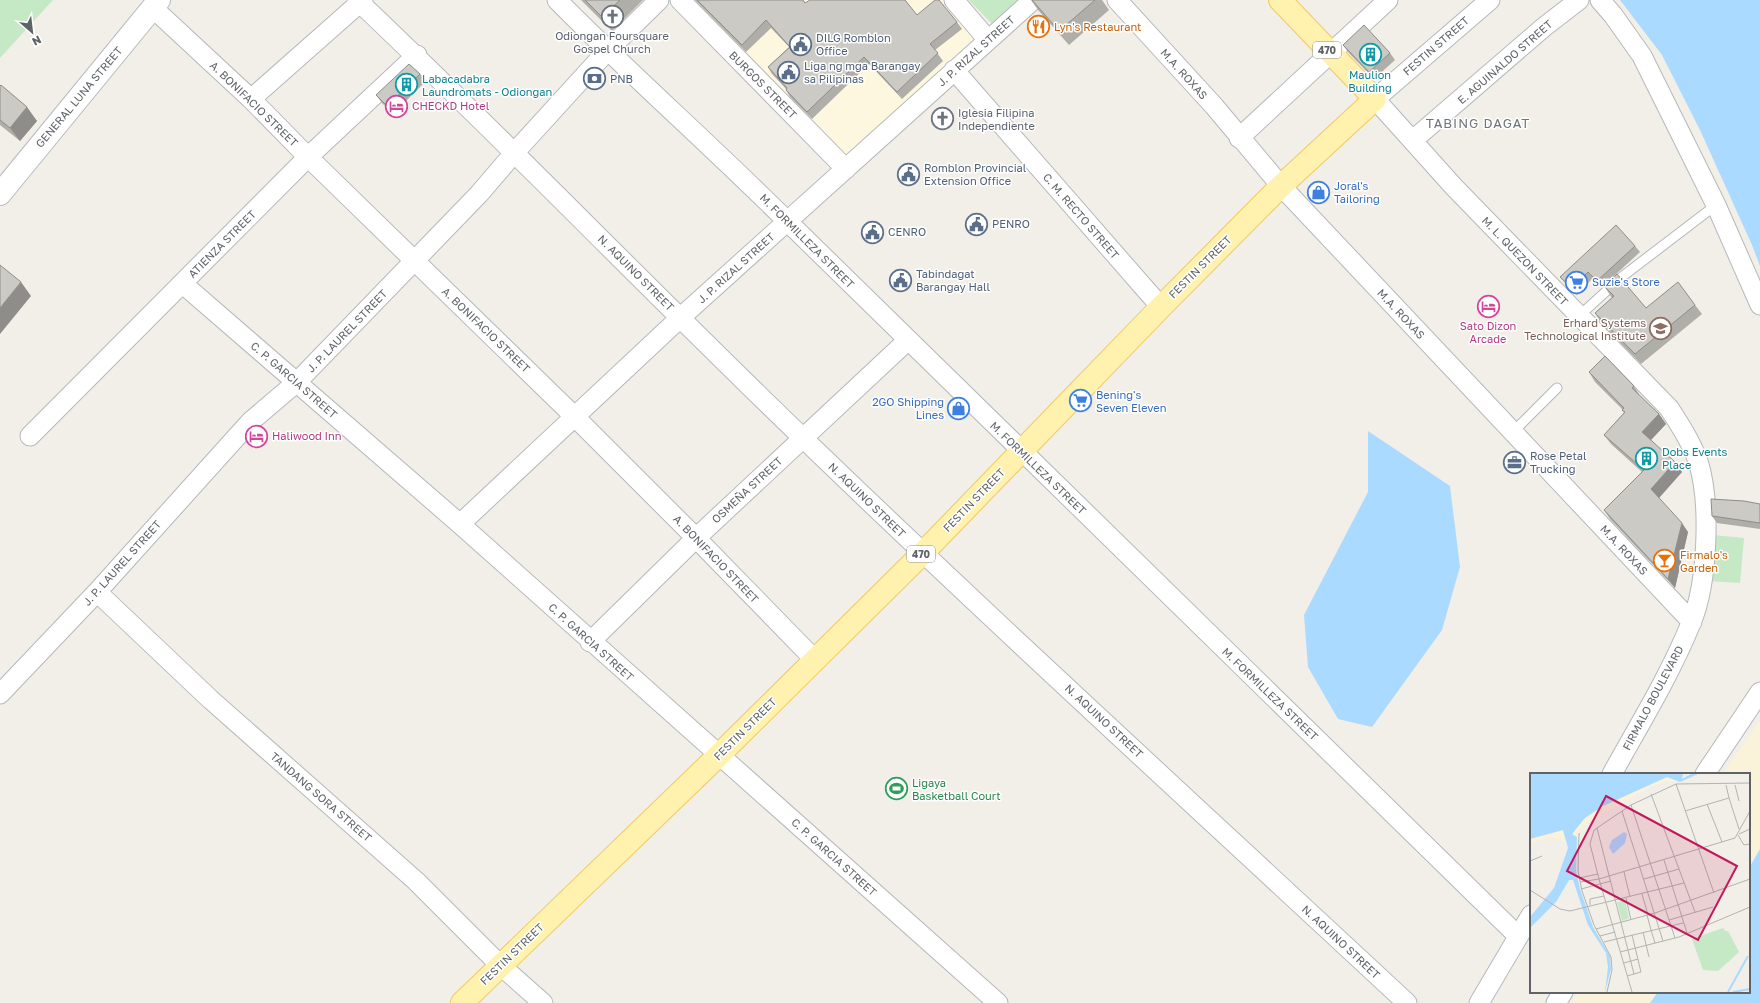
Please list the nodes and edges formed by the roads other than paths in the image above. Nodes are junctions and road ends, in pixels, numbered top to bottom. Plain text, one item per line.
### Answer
1 (557, 0) edge
2 (658, 0) edge
3 (680, 0) edge
4 (954, 0) edge
5 (1033, 0) edge
6 (1117, 0) edge
7 (1280, 0) edge
8 (1388, 0) edge
9 (1490, 0) edge
10 (1579, 0) edge
11 (1600, 0) edge
12 (360, 1) edge
13 (156, 4) edge
14 (988, 40) junction
15 (607, 51) junction
16 (1330, 53) junction
17 (416, 55) junction
18 (954, 70) junction
19 (251, 99) junction
20 (1374, 99) junction
21 (1239, 138) junction
22 (1413, 140) junction
23 (515, 152) junction
24 (308, 158) junction
25 (846, 169) junction
26 (1281, 186) junction
27 (0, 194) edge
28 (1716, 205) junction
29 (788, 222) junction
30 (415, 260) junction
31 (183, 284) junction
32 (1760, 305) edge
33 (1161, 307) junction
34 (1579, 316) junction
35 (680, 318) junction
36 (907, 341) junction
37 (297, 382) junction
38 (1557, 388) dead end
39 (574, 416) junction
40 (1513, 432) junction
41 (30, 436) dead end
42 (803, 438) junction
43 (1021, 452) junction
44 (460, 524) junction
45 (696, 538) junction
46 (923, 553) junction
47 (97, 592) junction
48 (1692, 622) junction
49 (590, 642) junction
50 (814, 660) junction
51 (1760, 692) edge
52 (0, 694) edge
53 (719, 755) junction
54 (1613, 773) edge
55 (1706, 773) edge
56 (1530, 917) edge
57 (1518, 936) junction
58 (500, 965) junction
59 (1562, 993) edge
60 (462, 1003) edge
61 (543, 1003) edge
62 (998, 1003) edge
63 (1408, 1003) edge
64 (1479, 1003) edge
65 (1556, 1003) edge

1 - 15 street, M. FORMILLEZA STREET
2 - 15 street, J. P. LAUREL STREET
3 - 25 street, BURGOS STREET
4 - 14 street
5 - 14 street, J. P. RIZAL STREET
6 - 21 street, M.A. ROXAS
7 - 16 main road, M. L. QUEZON STREET / 470
8 - 16 street
9 - 20 street, FESTIN STREET
10 - 22 street, E. AGUINALDO STREET
11 - 28 street
12 - 17 street, N. AQUINO STREET
12 - 19 street
13 - 19 street, A. BONIFACIO STREET
13 - 27 main road, GENERAL LUNA STREET
14 - 18 street, J. P. RIZAL STREET
15 - 23 street, J. P. LAUREL STREET
15 - 29 street, M. FORMILLEZA STREET
16 - 20 main road, M. L. QUEZON STREET / 470
16 - 21 street
17 - 23 street, N. AQUINO STREET
17 - 24 street, ATIENZA STREET
18 - 25 street, J. P. RIZAL STREET
18 - 33 street, C. M. RECTO STREET
19 - 24 street, A. BONIFACIO STREET
20 - 22 street, M. L. QUEZON STREET
20 - 26 main road, FESTIN STREET / 470
21 - 26 street, M.A. ROXAS
22 - 34 street, M. L. QUEZON STREET
23 - 30 street, J. P. LAUREL STREET
23 - 35 street, N. AQUINO STREET
24 - 30 street, A. BONIFACIO STREET
24 - 31 street, ATIENZA STREET
25 - 29 street, J. P. RIZAL STREET
26 - 33 main road, FESTIN STREET / 470
26 - 40 street, M.A. ROXAS
28 - 32 street
28 - 34 lane
29 - 35 street, J. P. RIZAL STREET
29 - 36 street, M. FORMILLEZA STREET
30 - 37 street, J. P. LAUREL STREET
30 - 39 street, A. BONIFACIO STREET
31 - 37 street, C. P. GARCIA STREET
31 - 41 street, ATIENZA STREET
33 - 43 main road, FESTIN STREET / 470
34 - 48 street, M. L. QUEZON STREET
35 - 39 street, J. P. RIZAL STREET
35 - 42 street, N. AQUINO STREET
36 - 42 street, OSMEÑA STREET
36 - 43 street, M. FORMILLEZA STREET
37 - 44 street, C. P. GARCIA STREET
37 - 47 street, J. P. LAUREL STREET
38 - 40 lane
39 - 44 street, J. P. RIZAL STREET
39 - 45 street, A. BONIFACIO STREET
40 - 48 street, M.A. ROXAS
42 - 45 street, OSMEÑA STREET
42 - 46 street, N. AQUINO STREET
43 - 46 main road, FESTIN STREET / 470
43 - 57 street, M. FORMILLEZA STREET
44 - 49 street, C. P. GARCIA STREET
45 - 49 street, OSMEÑA STREET
45 - 50 street, A. BONIFACIO STREET
46 - 50 main road, FESTIN STREET / 470
46 - 63 street, N. AQUINO STREET
47 - 52 street, J. P. LAUREL STREET
47 - 58 street, TANDANG SORA STREET
48 - 54 street, FIRMALO BOULEVARD
49 - 53 street, C. P. GARCIA STREET
50 - 53 main road, FESTIN STREET / 470
51 - 55 street
53 - 58 main road, FESTIN STREET / 470
53 - 62 street, C. P. GARCIA STREET
56 - 57 street
57 - 64 street
58 - 60 main road, FESTIN STREET / 470
58 - 61 street, TANDANG SORA STREET
59 - 65 street

